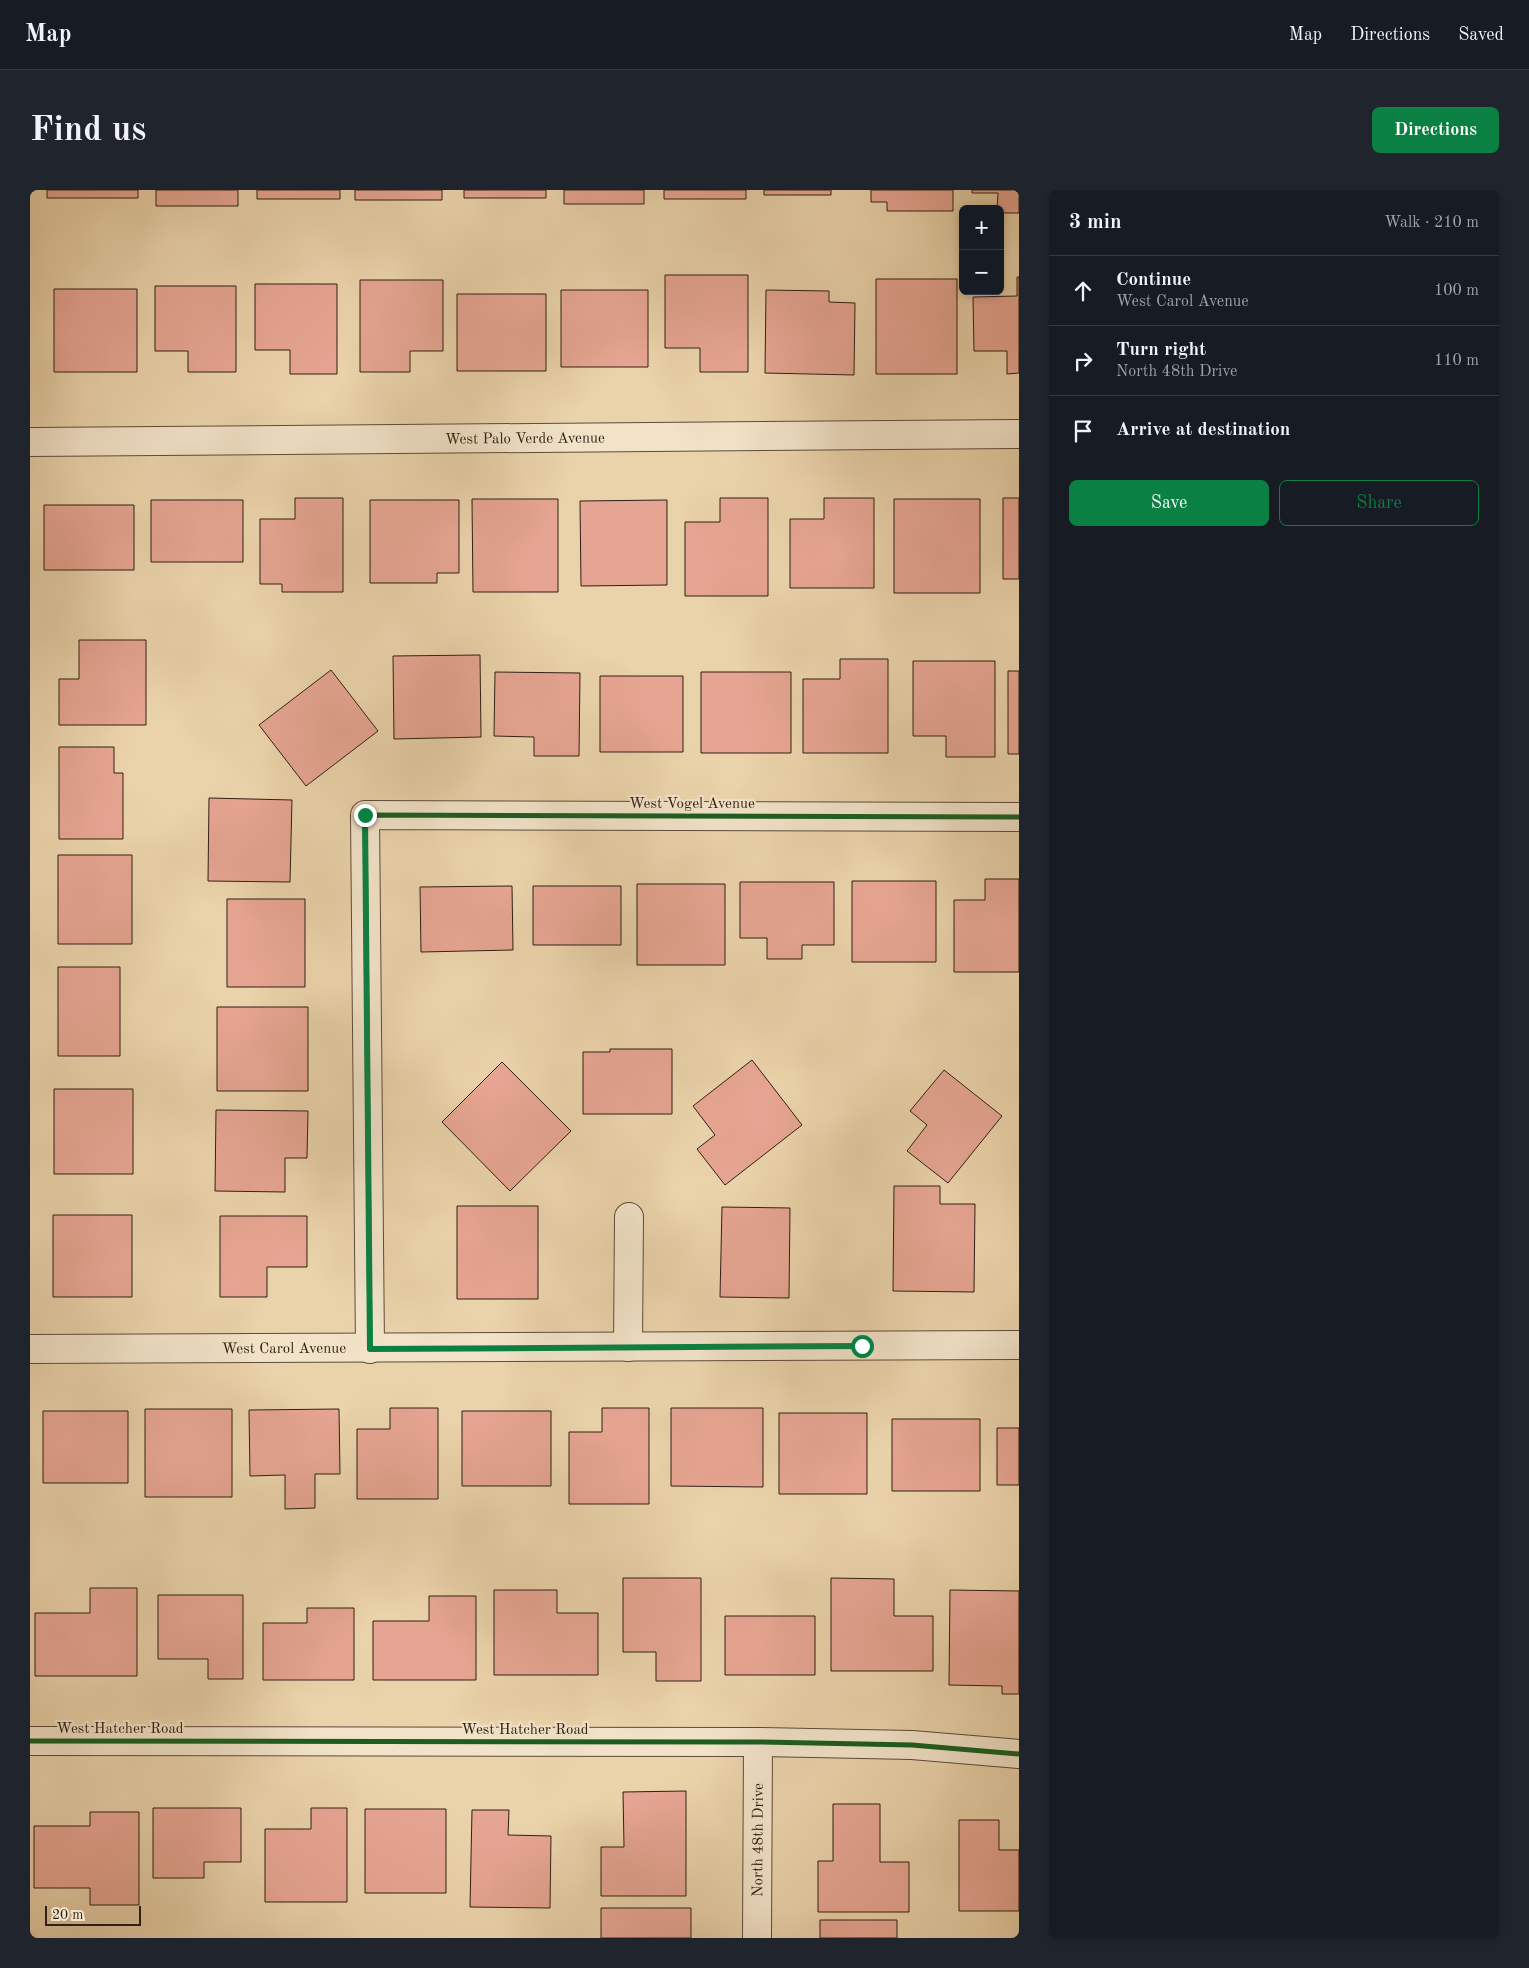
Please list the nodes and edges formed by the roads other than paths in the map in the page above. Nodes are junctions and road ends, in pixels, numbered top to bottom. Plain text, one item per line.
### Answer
1 (1019, 434) edge
2 (30, 442) edge
3 (1019, 817) edge
4 (630, 1217) dead end
5 (1019, 1345) edge
6 (628, 1347) junction
7 (30, 1349) edge
8 (370, 1349) junction
9 (30, 1741) edge
10 (758, 1742) junction
11 (1019, 1754) edge
12 (757, 1938) edge

1 - 2 street, West Palo Verde Avenue
3 - 8 street, West Vogel Avenue
4 - 6 street
5 - 6 street, West Carol Avenue
6 - 8 street, West Carol Avenue
7 - 8 street, West Carol Avenue
9 - 10 street, West Hatcher Road
10 - 11 street, West Hatcher Road
10 - 12 street, North 48th Drive

